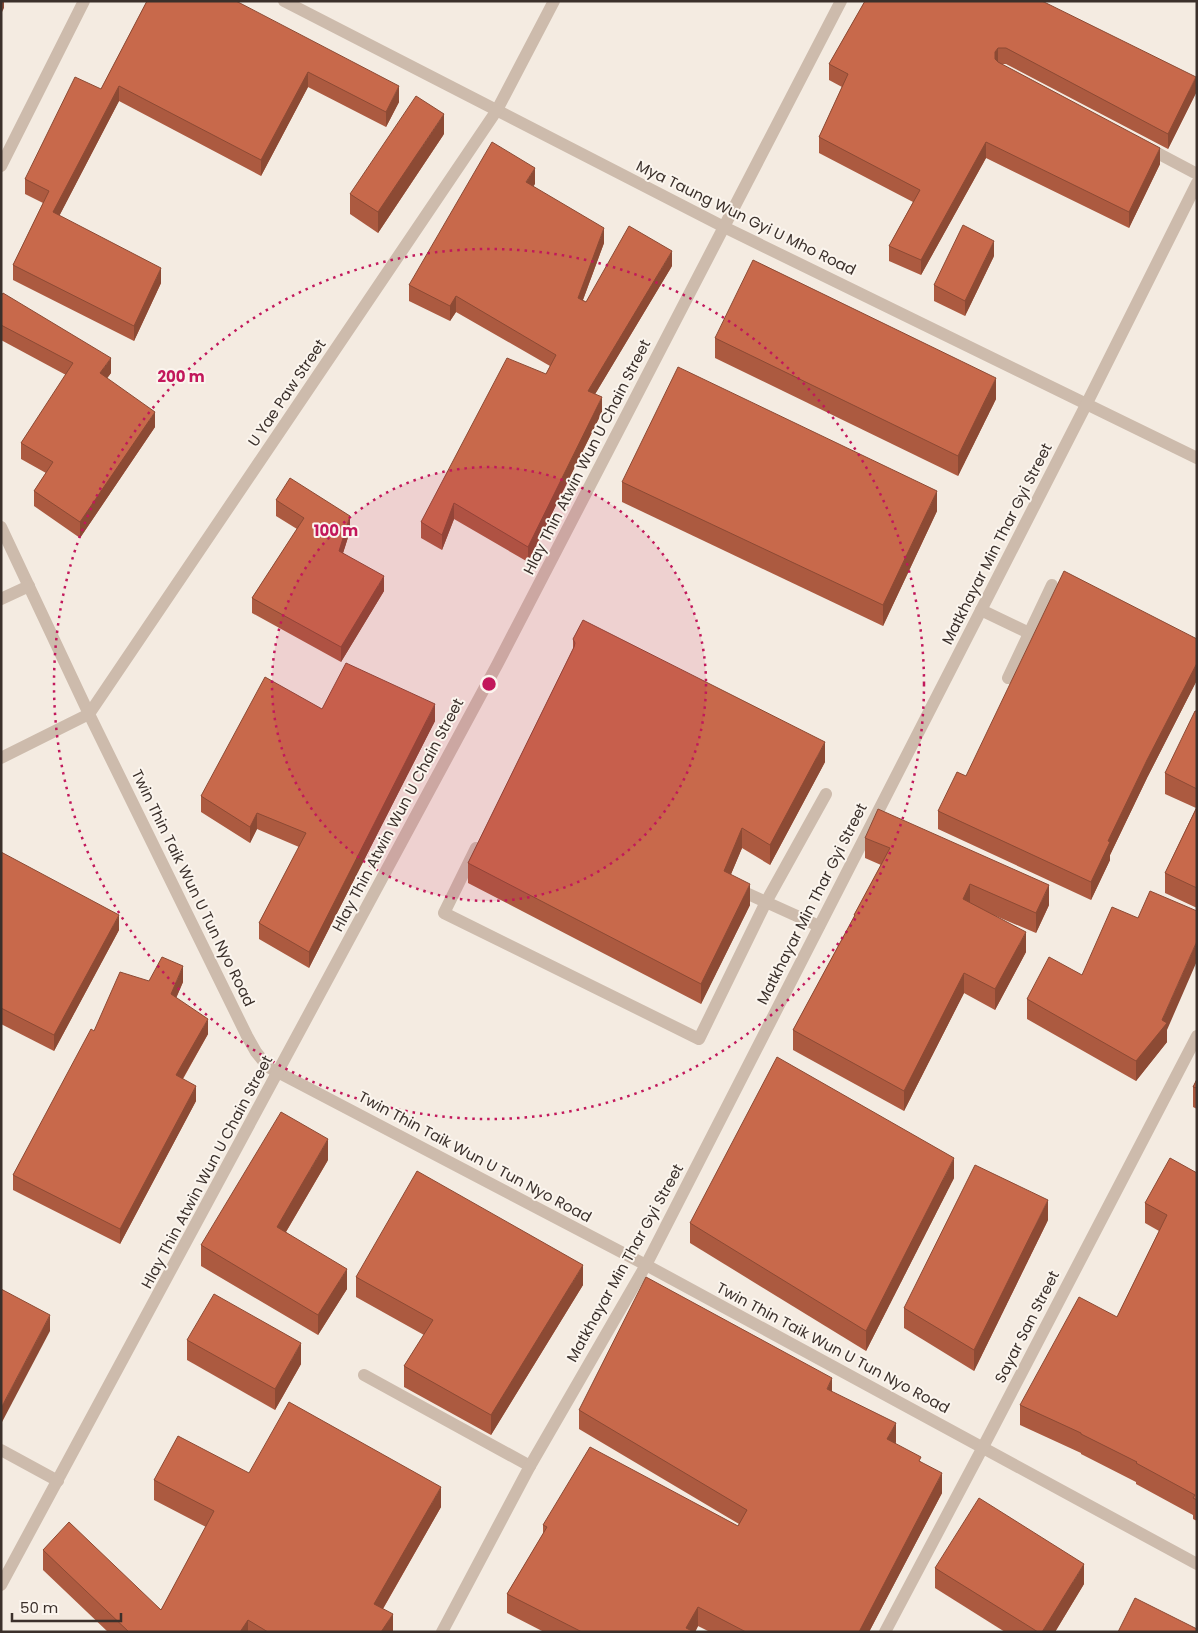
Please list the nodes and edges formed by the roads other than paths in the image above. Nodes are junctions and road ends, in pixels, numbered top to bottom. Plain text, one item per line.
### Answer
1 (84, 1) edge
2 (284, 1) edge
3 (554, 1) edge
4 (841, 1) edge
5 (497, 110) junction
6 (1137, 142) edge
7 (1, 166) edge
8 (1197, 174) edge
9 (1197, 183) edge
10 (724, 227) junction
11 (1087, 403) junction
12 (1197, 458) edge
13 (1, 527) edge
14 (1052, 585) dead end
15 (29, 586) junction
16 (1, 599) edge
17 (981, 610) junction
18 (1029, 633) junction
19 (1008, 678) dead end
20 (89, 714) junction
21 (1, 758) edge
22 (826, 794) dead end
23 (482, 836) edge
24 (733, 888) edge
25 (766, 902) junction
26 (819, 926) junction
27 (1197, 1036) edge
28 (279, 1073) junction
29 (646, 1265) junction
30 (364, 1375) dead end
31 (983, 1447) junction
32 (1, 1450) edge
33 (530, 1466) junction
34 (58, 1481) junction
35 (1197, 1564) edge
36 (1, 1586) edge
37 (442, 1632) edge
38 (885, 1632) edge

1 - 7 street
2 - 5 street, Mya Taung Wun Gyi U Mho Road
3 - 5 street, U Yae Paw Street
4 - 10 street, Hlay Thin Atwin Wun U Chain Street
5 - 10 street, Mya Taung Wun Gyi U Mho Road
5 - 20 street, U Yae Paw Street
6 - 8 street
9 - 11 street, Matkhayar Min Thar Gyi Street
10 - 11 street, Mya Taung Wun Gyi U Mho Road
10 - 28 street, Hlay Thin Atwin Wun U Chain Street
11 - 12 street, Mya Taung Wun Gyi U Mho Road
11 - 17 street, Matkhayar Min Thar Gyi Street
13 - 15 street, Twin Thin Taik Wun U Tun Nyo Road
14 - 18 street
15 - 16 street
15 - 20 street, Twin Thin Taik Wun U Tun Nyo Road
17 - 18 street
17 - 26 street, Matkhayar Min Thar Gyi Street
18 - 19 street
20 - 21 street, U Yae Paw Street
20 - 28 street, Twin Thin Taik Wun U Tun Nyo Road
22 - 25 street
23 - 25 street
24 - 25 street
25 - 26 street
26 - 29 street, Matkhayar Min Thar Gyi Street
27 - 31 street, Sayar San Street
28 - 29 street, Twin Thin Taik Wun U Tun Nyo Road
28 - 34 street, Hlay Thin Atwin Wun U Chain Street
29 - 31 street, Twin Thin Taik Wun U Tun Nyo Road
29 - 33 street, Matkhayar Min Thar Gyi Street
30 - 33 street
31 - 35 street, Twin Thin Taik Wun U Tun Nyo Road
31 - 38 street, Sayar San Street
32 - 34 street
33 - 37 street, Matkhayar Min Thar Gyi Street
34 - 36 street, Hlay Thin Atwin Wun U Chain Street

